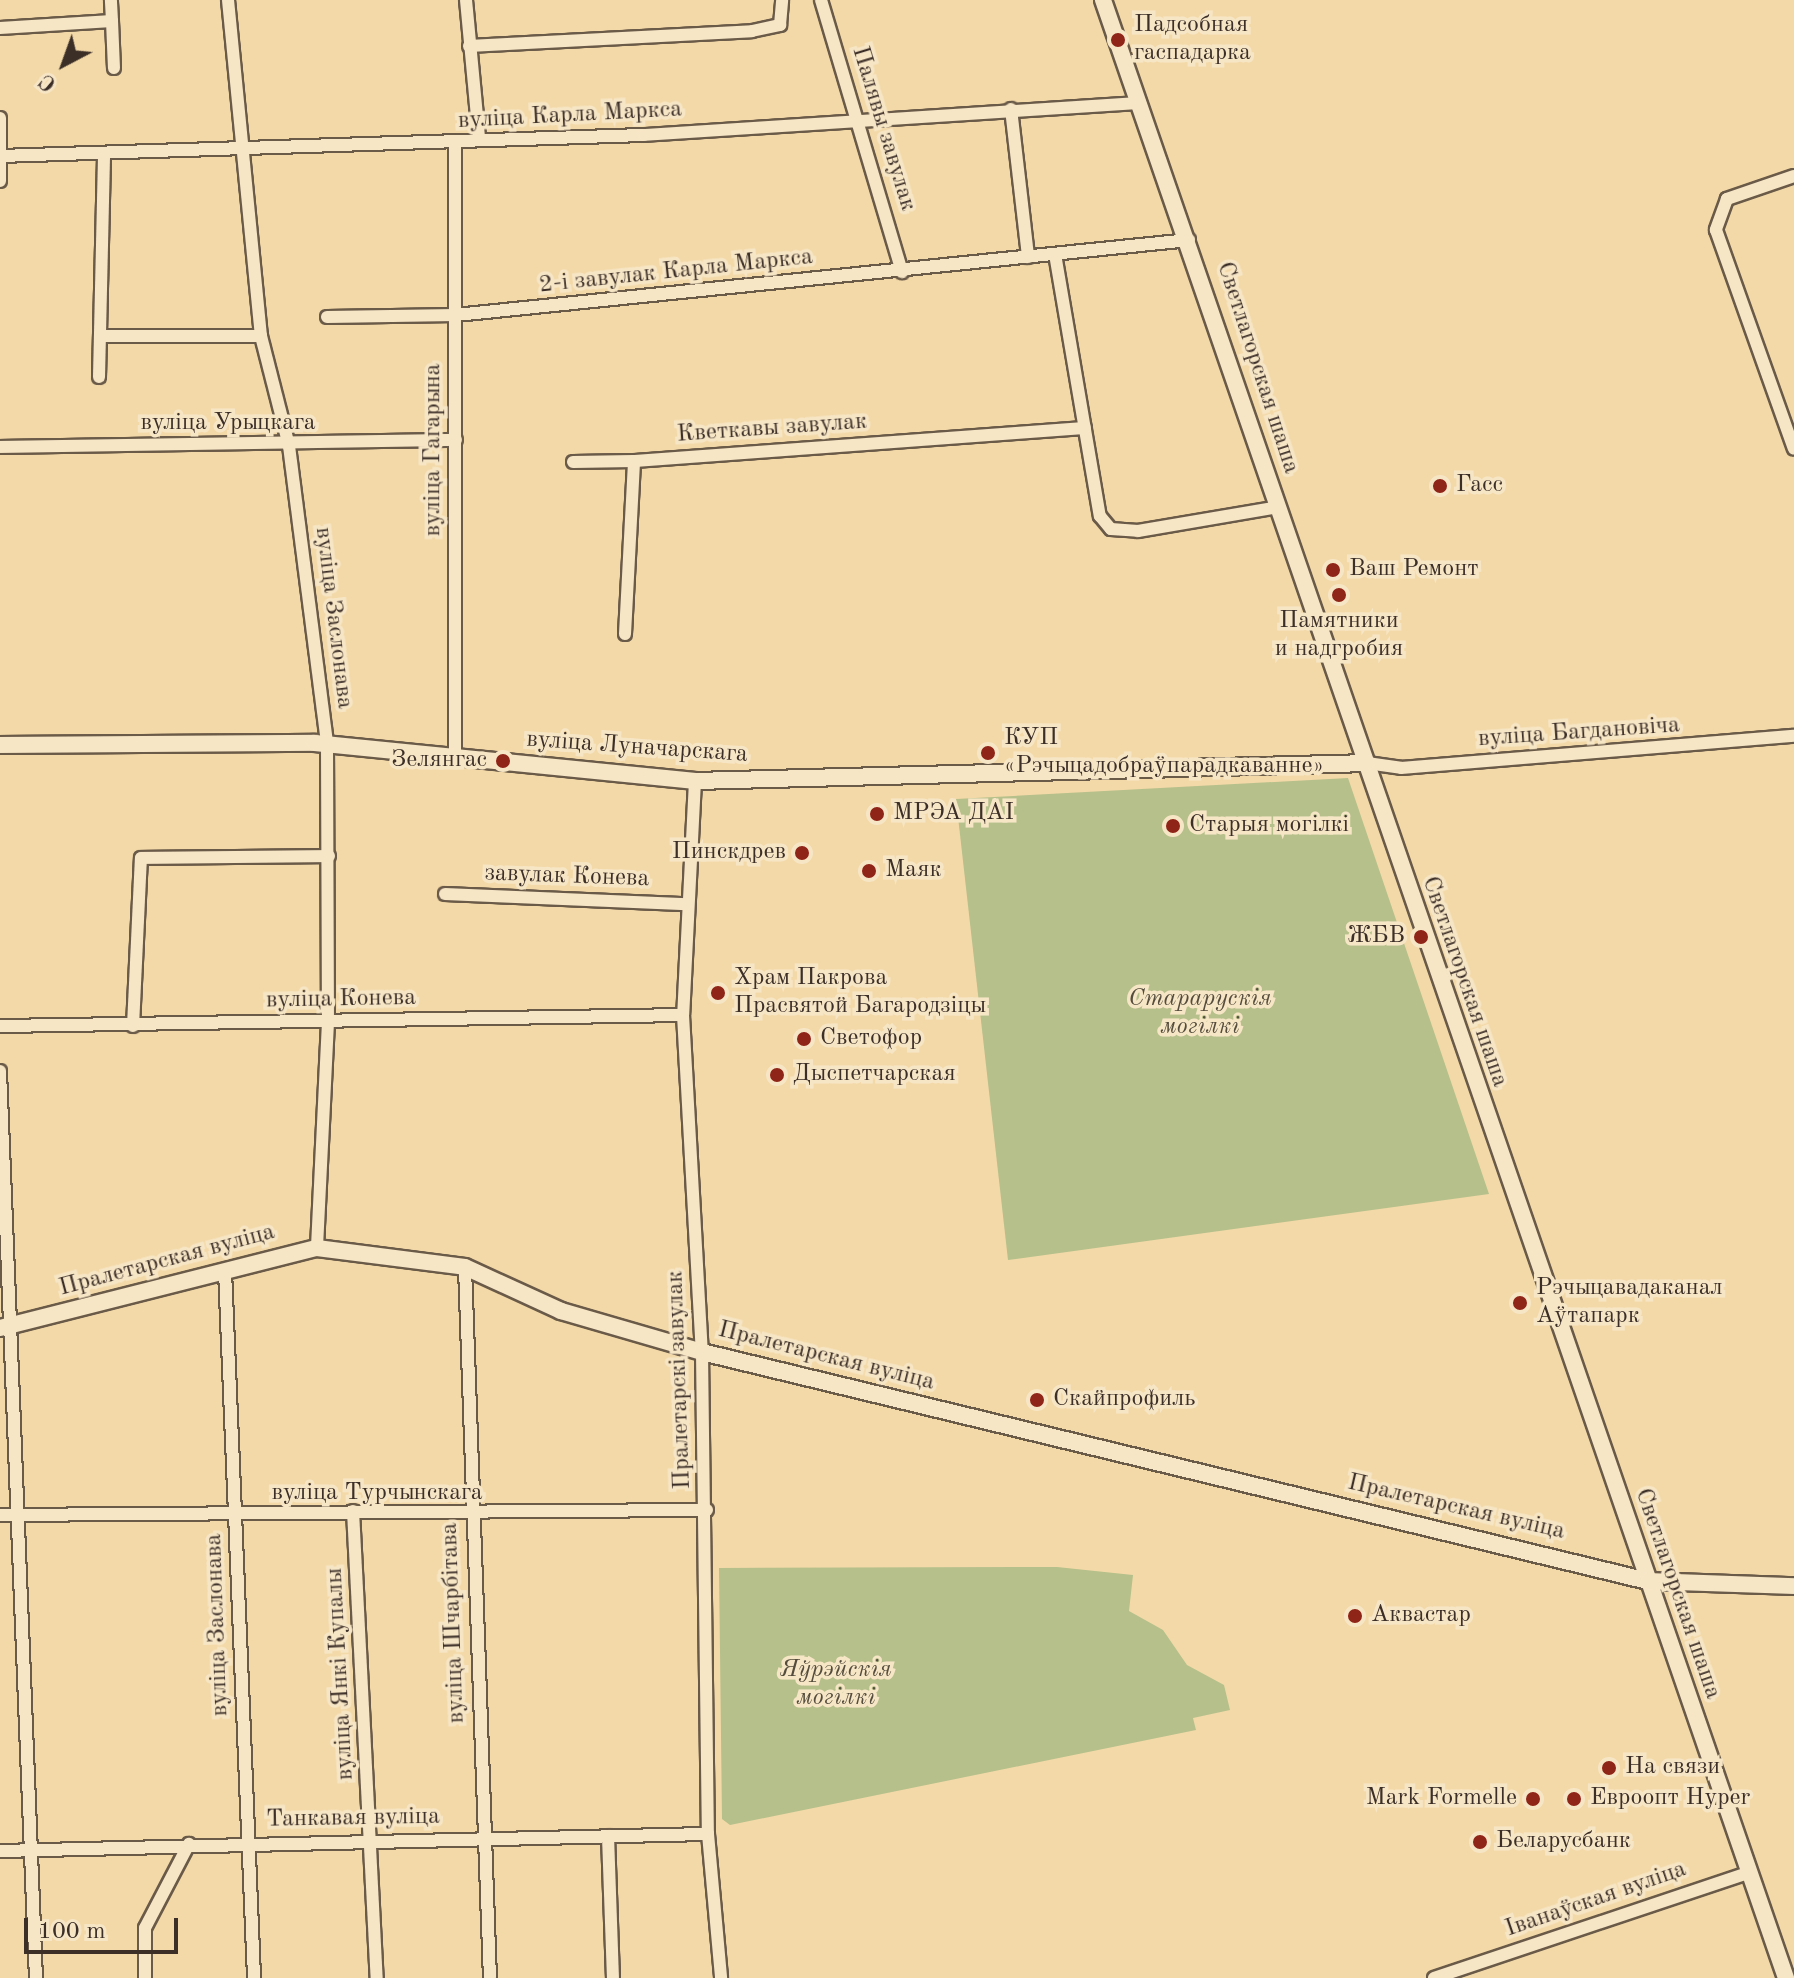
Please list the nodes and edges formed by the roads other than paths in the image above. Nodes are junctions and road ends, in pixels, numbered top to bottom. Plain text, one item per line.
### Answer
1 (111, 0) edge
2 (228, 0) edge
3 (466, 0) edge
4 (782, 0) edge
5 (821, 0) edge
6 (1103, 0) edge
7 (112, 21) junction
8 (0, 28) edge
9 (469, 46) junction
10 (114, 68) dead end
11 (1140, 103) junction
12 (1011, 109) junction
13 (0, 118) edge
14 (858, 120) junction
15 (479, 138) junction
16 (455, 143) junction
17 (238, 151) junction
18 (104, 153) junction
19 (0, 156) edge
20 (1794, 176) edge
21 (0, 181) edge
22 (1189, 240) junction
23 (1055, 254) junction
24 (1028, 257) junction
25 (902, 272) junction
26 (456, 315) junction
27 (327, 317) dead end
28 (103, 336) junction
29 (261, 336) junction
30 (99, 377) dead end
31 (1085, 428) junction
32 (456, 440) junction
33 (289, 446) junction
34 (0, 447) edge
35 (1794, 449) edge
36 (634, 461) junction
37 (573, 462) dead end
38 (1278, 507) junction
39 (625, 634) dead end
40 (1794, 736) edge
41 (327, 744) junction
42 (0, 745) edge
43 (455, 758) junction
44 (1367, 763) junction
45 (695, 781) junction
46 (329, 856) junction
47 (445, 894) dead end
48 (687, 904) junction
49 (683, 1015) junction
50 (328, 1022) junction
51 (0, 1026) edge
52 (133, 1026) junction
53 (0, 1071) edge
54 (317, 1248) junction
55 (465, 1267) junction
56 (225, 1270) junction
57 (4, 1328) edge
58 (702, 1352) junction
59 (707, 1510) junction
60 (353, 1511) junction
61 (0, 1515) edge
62 (18, 1515) junction
63 (237, 1517) junction
64 (472, 1517) junction
65 (1648, 1581) junction
66 (1794, 1586) edge
67 (708, 1834) junction
68 (608, 1836) junction
69 (484, 1837) junction
70 (372, 1841) junction
71 (189, 1844) junction
72 (247, 1844) junction
73 (31, 1850) junction
74 (0, 1851) edge
75 (1751, 1872) junction
76 (1458, 1974) edge
77 (36, 1978) edge
78 (145, 1978) edge
79 (254, 1978) edge
80 (377, 1978) edge
81 (490, 1978) edge
82 (613, 1978) edge
83 (721, 1978) edge
84 (1434, 1978) edge
85 (1786, 1978) edge

1 - 7 street
2 - 17 street, вуліца Заслонава
3 - 9 street
4 - 9 street
5 - 14 street, Палявы завулак
6 - 11 street, Светлагорская шаша
7 - 8 street
7 - 10 street
9 - 15 street
11 - 12 street, вуліца Карла Маркса
11 - 22 street, Светлагорская шаша
12 - 14 street, вуліца Карла Маркса
12 - 24 street
13 - 19 street
14 - 15 street, вуліца Карла Маркса
14 - 25 street, Палявы завулак
15 - 16 street, вуліца Карла Маркса
16 - 17 street, вуліца Карла Маркса
16 - 26 street, вуліца Гагарына
17 - 18 street, вуліца Карла Маркса
17 - 29 street, вуліца Заслонава
18 - 19 street, вуліца Карла Маркса
18 - 28 street
19 - 21 street
20 - 35 street
22 - 23 street, 2-і завулак Карла Маркса
22 - 38 street, Светлагорская шаша
23 - 24 street, 2-і завулак Карла Маркса
23 - 31 street
24 - 25 street, 2-і завулак Карла Маркса
25 - 26 street, 2-і завулак Карла Маркса
26 - 27 street, 2-і завулак Карла Маркса
26 - 32 street, вуліца Гагарына
28 - 29 street
28 - 30 street
29 - 33 street, вуліца Заслонава
31 - 36 street, Кветкавы завулак
31 - 38 street
32 - 33 street, вуліца Урыцкага
32 - 43 street, вуліца Гагарына
33 - 34 street, вуліца Урыцкага
33 - 41 street, вуліца Заслонава
36 - 37 street, Кветкавы завулак
36 - 39 street
38 - 44 street, Светлагорская шаша
40 - 44 street, вуліца Багдановіча
41 - 42 street, вуліца Луначарскага
41 - 43 street, вуліца Луначарскага
41 - 46 street, вуліца Заслонава
43 - 45 street, вуліца Луначарскага
44 - 45 street, вуліца Луначарскага
44 - 65 street, Светлагорская шаша
45 - 48 street, Пралетарскі завулак
46 - 50 street, вуліца Заслонава
46 - 52 street
47 - 48 street, завулак Конева
48 - 49 street, Пралетарскі завулак
49 - 50 street, вуліца Конева
49 - 58 street, Пралетарскі завулак
50 - 52 street, вуліца Конева
50 - 54 street, вуліца Заслонава
51 - 52 street, вуліца Конева
53 - 57 street
54 - 55 street, Пралетарская вуліца
54 - 56 street, Пралетарская вуліца
55 - 58 street, Пралетарская вуліца
55 - 64 street, вуліца Шчарбітава
56 - 57 street, Пралетарская вуліца
56 - 63 street, вуліца Заслонава
57 - 62 street
58 - 59 street, Пралетарскі завулак
58 - 65 street, Пралетарская вуліца
59 - 64 street, вуліца Турчынскага
59 - 67 street, Пралетарскі завулак
60 - 63 street, вуліца Турчынскага
60 - 64 street, вуліца Турчынскага
60 - 70 street, вуліца Янкі Купалы
61 - 62 street, вуліца Турчынскага
62 - 63 street, вуліца Турчынскага
62 - 73 street
63 - 72 street, вуліца Заслонава
64 - 69 street, вуліца Шчарбітава
65 - 66 street, Пралетарская вуліца
65 - 75 street, Светлагорская шаша
67 - 68 street, Танкавая вуліца
67 - 83 street, Пралетарскі завулак
68 - 69 street, Танкавая вуліца
68 - 82 street
69 - 70 street, Танкавая вуліца
69 - 81 street, вуліца Шчарбітава
70 - 72 street, Танкавая вуліца
70 - 80 street, вуліца Янкі Купалы
71 - 72 street, Танкавая вуліца
71 - 73 street, Танкавая вуліца
71 - 78 street
72 - 79 street, вуліца Заслонава
73 - 74 street, Танкавая вуліца
73 - 77 street
75 - 76 street, Іванаўская вуліца
75 - 85 street, Светлагорская шаша
76 - 84 street, Іванаўская вуліца

